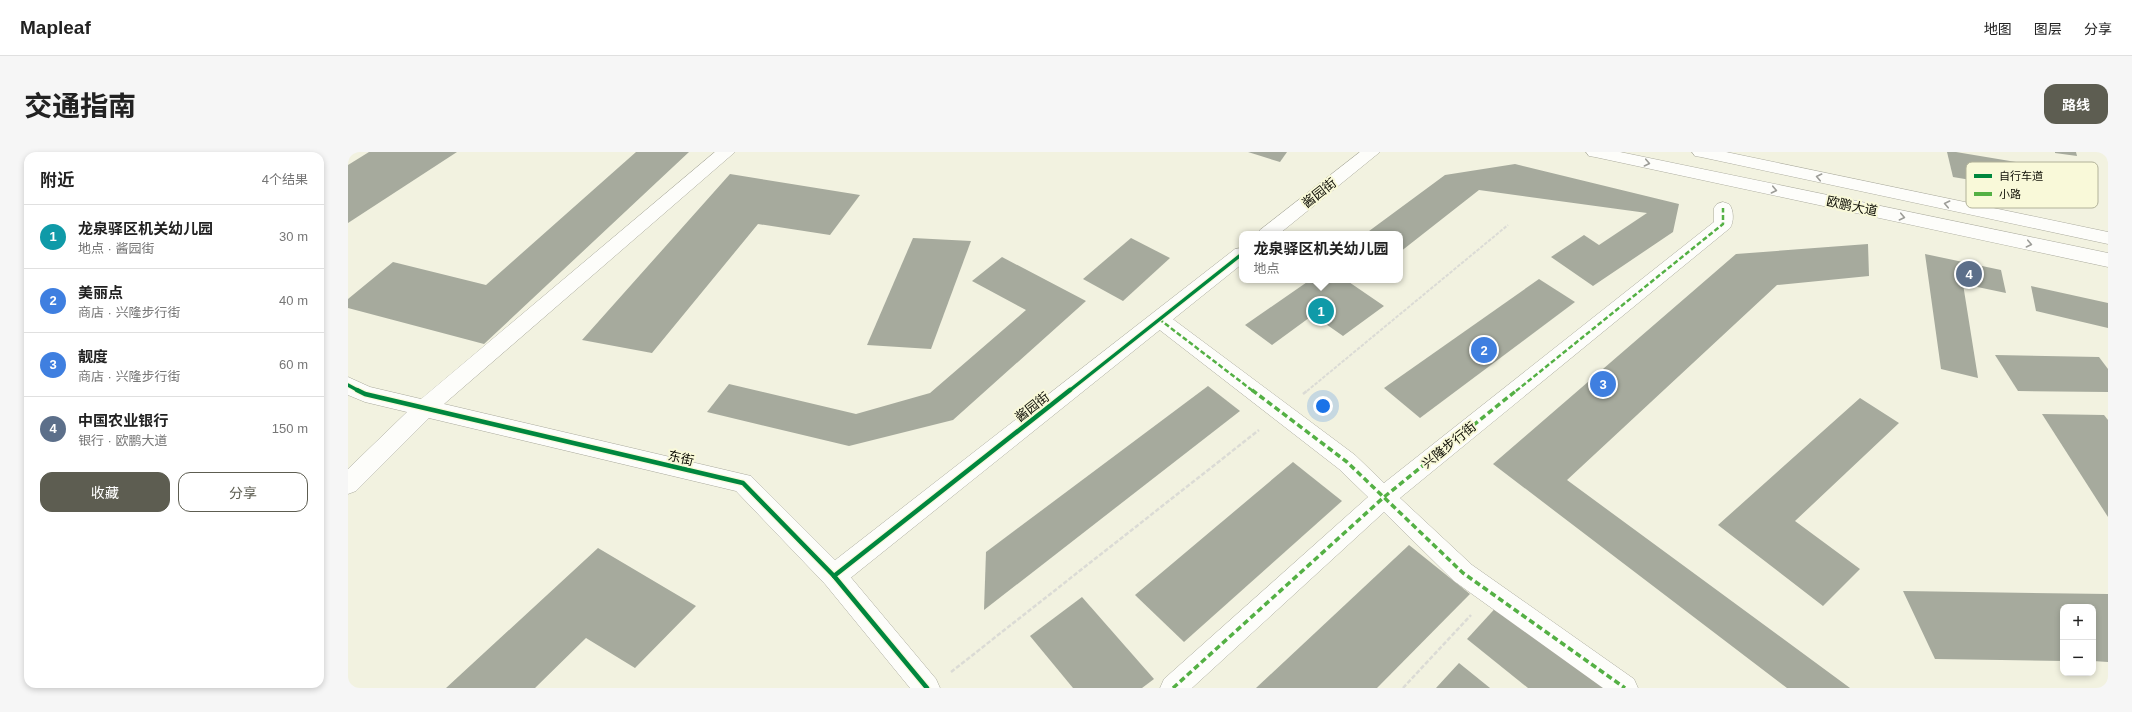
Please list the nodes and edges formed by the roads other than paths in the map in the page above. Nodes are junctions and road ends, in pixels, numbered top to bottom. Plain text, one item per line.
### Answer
1 (726, 152) edge
2 (1371, 152) edge
3 (1595, 152) edge
4 (1701, 152) edge
5 (1723, 208) dead end
6 (1966, 208) edge
7 (1966, 208) edge
8 (1271, 231) edge
9 (2108, 238) edge
10 (1239, 256) edge
11 (2108, 260) edge
12 (1160, 318) junction
13 (348, 385) edge
14 (425, 408) junction
15 (348, 484) edge
16 (1384, 497) junction
17 (834, 576) junction
18 (927, 688) edge
19 (1173, 688) edge
20 (1625, 688) edge

1 - 14 main road
2 - 8 main road, 酱园街
3 -> 11 main road, 欧鹏大道
7 -> 4 main road, 欧鹏大道
5 - 16 main road, 兴隆步行街
9 -> 6 main road, 欧鹏大道
10 - 12 main road, 酱园街
12 - 16 main road
12 - 17 main road, 酱园街
13 - 14 main road, 东街
14 - 15 main road
14 - 17 main road, 东街
16 - 19 main road, 兴隆步行街
16 - 20 main road
17 - 18 main road, 东街

